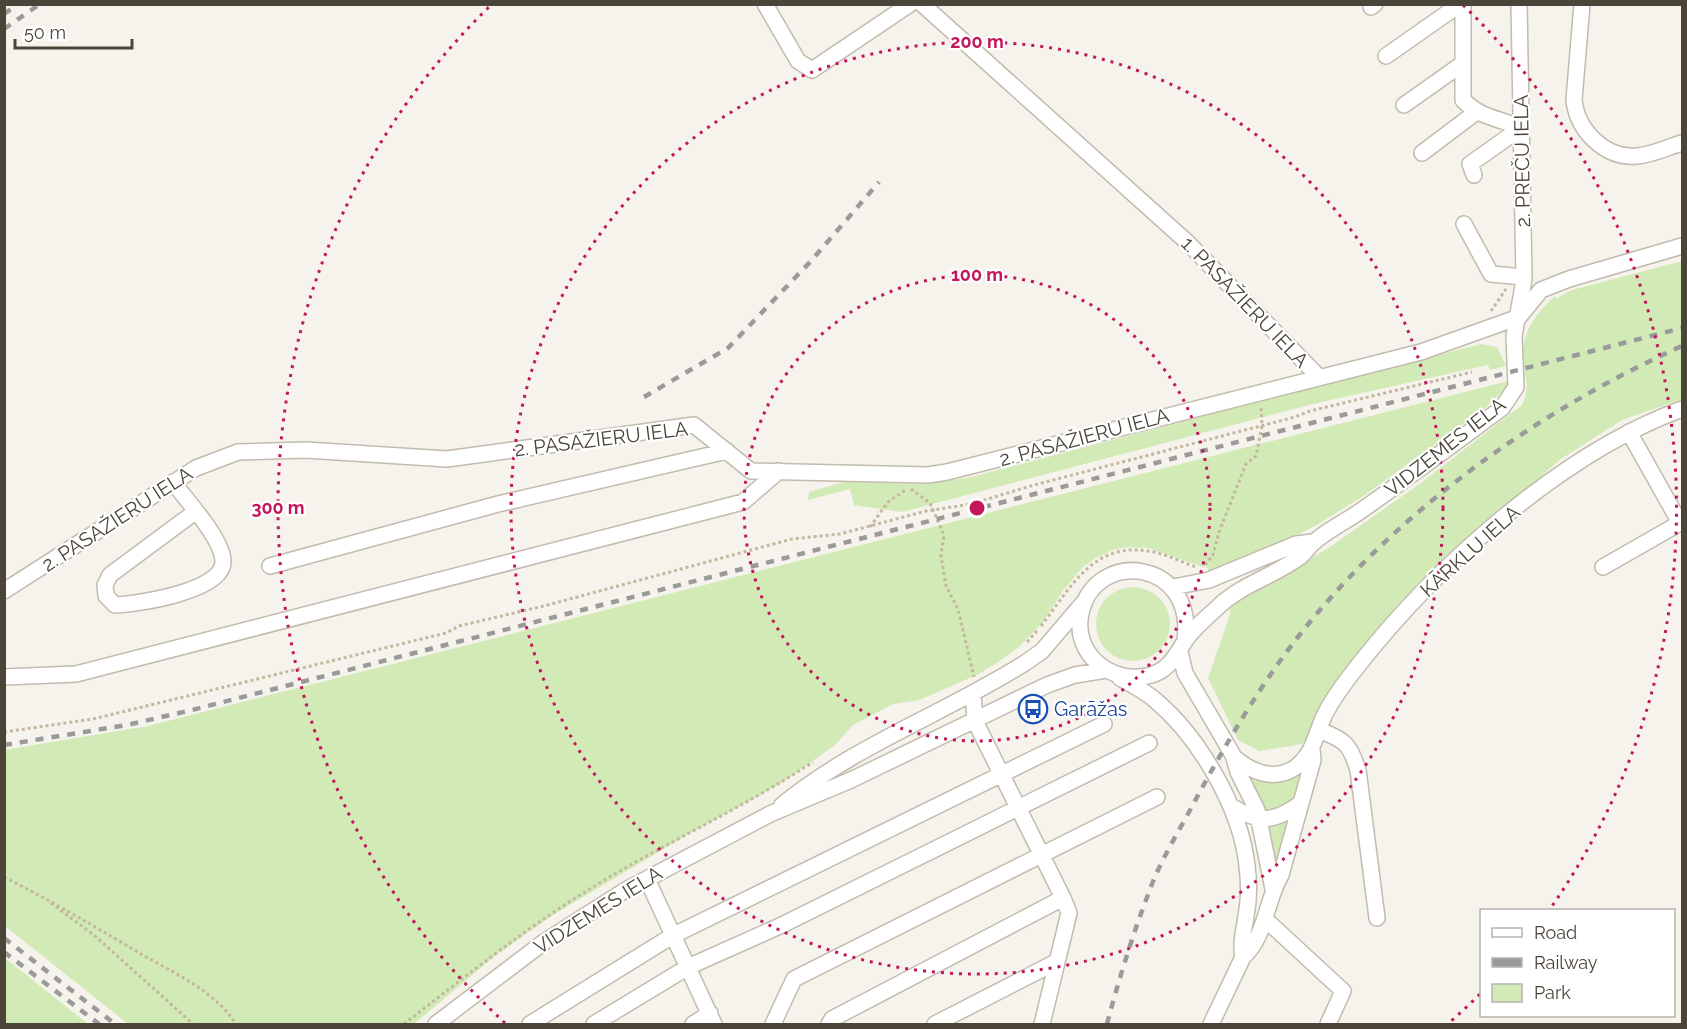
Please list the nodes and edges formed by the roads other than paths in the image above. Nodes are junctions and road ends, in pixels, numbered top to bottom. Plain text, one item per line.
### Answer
1 (765, 4) edge
2 (910, 4) edge
3 (1520, 4) edge
4 (1582, 4) edge
5 (1463, 7) edge
6 (928, 9) edge
7 (1386, 56) dead end
8 (1462, 64) junction
9 (1404, 105) dead end
10 (1475, 113) junction
11 (1521, 128) junction
12 (1683, 143) edge
13 (1422, 153) dead end
14 (1474, 175) dead end
15 (1464, 224) dead end
16 (1683, 246) edge
17 (1524, 277) junction
18 (1519, 317) junction
19 (1318, 376) junction
20 (1683, 409) edge
21 (1629, 432) junction
22 (727, 452) junction
23 (779, 471) junction
24 (173, 482) junction
25 (195, 512) junction
26 (1681, 523) edge
27 (1313, 542) junction
28 (270, 566) dead end
29 (1603, 567) dead end
30 (1173, 588) junction
31 (4, 591) edge
32 (1085, 601) junction
33 (1182, 646) junction
34 (1112, 673) junction
35 (4, 676) edge
36 (973, 686) junction
37 (975, 721) junction
38 (1104, 724) dead end
39 (1319, 730) junction
40 (1149, 743) dead end
41 (1311, 750) junction
42 (1234, 758) junction
43 (1004, 776) junction
44 (1157, 797) dead end
45 (1301, 803) junction
46 (1019, 807) junction
47 (1233, 807) junction
48 (770, 814) junction
49 (1259, 819) junction
50 (1041, 853) junction
51 (647, 879) junction
52 (1273, 889) junction
53 (1063, 898) junction
54 (1264, 918) junction
55 (1377, 918) dead end
56 (672, 936) junction
57 (1243, 957) junction
58 (1056, 962) junction
59 (688, 967) junction
60 (712, 1019) edge
61 (436, 1024) edge
62 (530, 1024) edge
63 (594, 1024) edge
64 (693, 1024) edge
65 (773, 1024) edge
66 (829, 1024) edge
67 (934, 1024) edge
68 (1042, 1024) edge
69 (1211, 1024) edge
70 (1328, 1024) edge

1 - 2 street
3 - 11 street, 2. PREČU IELA
4 - 12 street
5 - 7 street
5 - 8 street
6 - 19 street, 1. PASAŽIERU IELA
8 - 9 street
8 - 10 street
10 - 11 street
10 - 13 street
11 - 14 street
11 - 17 street, 2. PREČU IELA
15 - 17 street
16 - 18 street
17 - 18 street, 2. PREČU IELA
18 - 19 street, 1. PASAŽIERU IELA
18 - 27 street, VIDZEMES IELA
19 - 23 street, 2. PASAŽIERU IELA
20 - 21 street, KĀRKLU IELA
21 - 26 street
21 - 39 street, KĀRKLU IELA
22 - 23 street, 2. PASAŽIERU IELA
22 - 24 street, 2. PASAŽIERU IELA
22 - 28 street
23 - 35 street
24 - 25 street
24 - 31 street, 2. PASAŽIERU IELA
25 - 25 street
26 - 29 street
27 - 30 street, VIDZEMES IELA
27 - 33 street, VIDZEMES IELA
30 - 32 street, VIDZEMES IELA
30 - 33 street
32 - 34 street
32 - 36 street, VIDZEMES IELA
33 - 34 street, VIDZEMES IELA
33 - 42 street, KĀRKLU IELA
34 - 37 street, VIDZEMES IELA
34 - 47 street, KĀRKLU IELA
36 - 37 street
36 - 48 street, VIDZEMES IELA
37 - 43 street
37 - 48 street, VIDZEMES IELA
38 - 43 street
39 - 41 street, KĀRKLU IELA
39 - 55 street
40 - 46 street
41 - 42 street, KĀRKLU IELA
41 - 45 street, KĀRKLU IELA
42 - 49 street, KĀRKLU IELA
43 - 46 street
43 - 56 street
44 - 50 street
45 - 49 street
45 - 52 street, KĀRKLU IELA
46 - 50 street
46 - 59 street
47 - 49 street
47 - 57 street, KĀRKLU IELA
48 - 51 street, VIDZEMES IELA
49 - 52 street, KĀRKLU IELA
50 - 53 street
50 - 65 street
51 - 56 street
51 - 61 street, VIDZEMES IELA
52 - 54 street, KĀRKLU IELA
53 - 58 street
53 - 66 street
54 - 57 street, KĀRKLU IELA
54 - 70 street
56 - 59 street
56 - 62 street
57 - 69 street, KĀRKLU IELA
58 - 67 street
58 - 68 street
59 - 60 street
59 - 63 street
60 - 64 street

